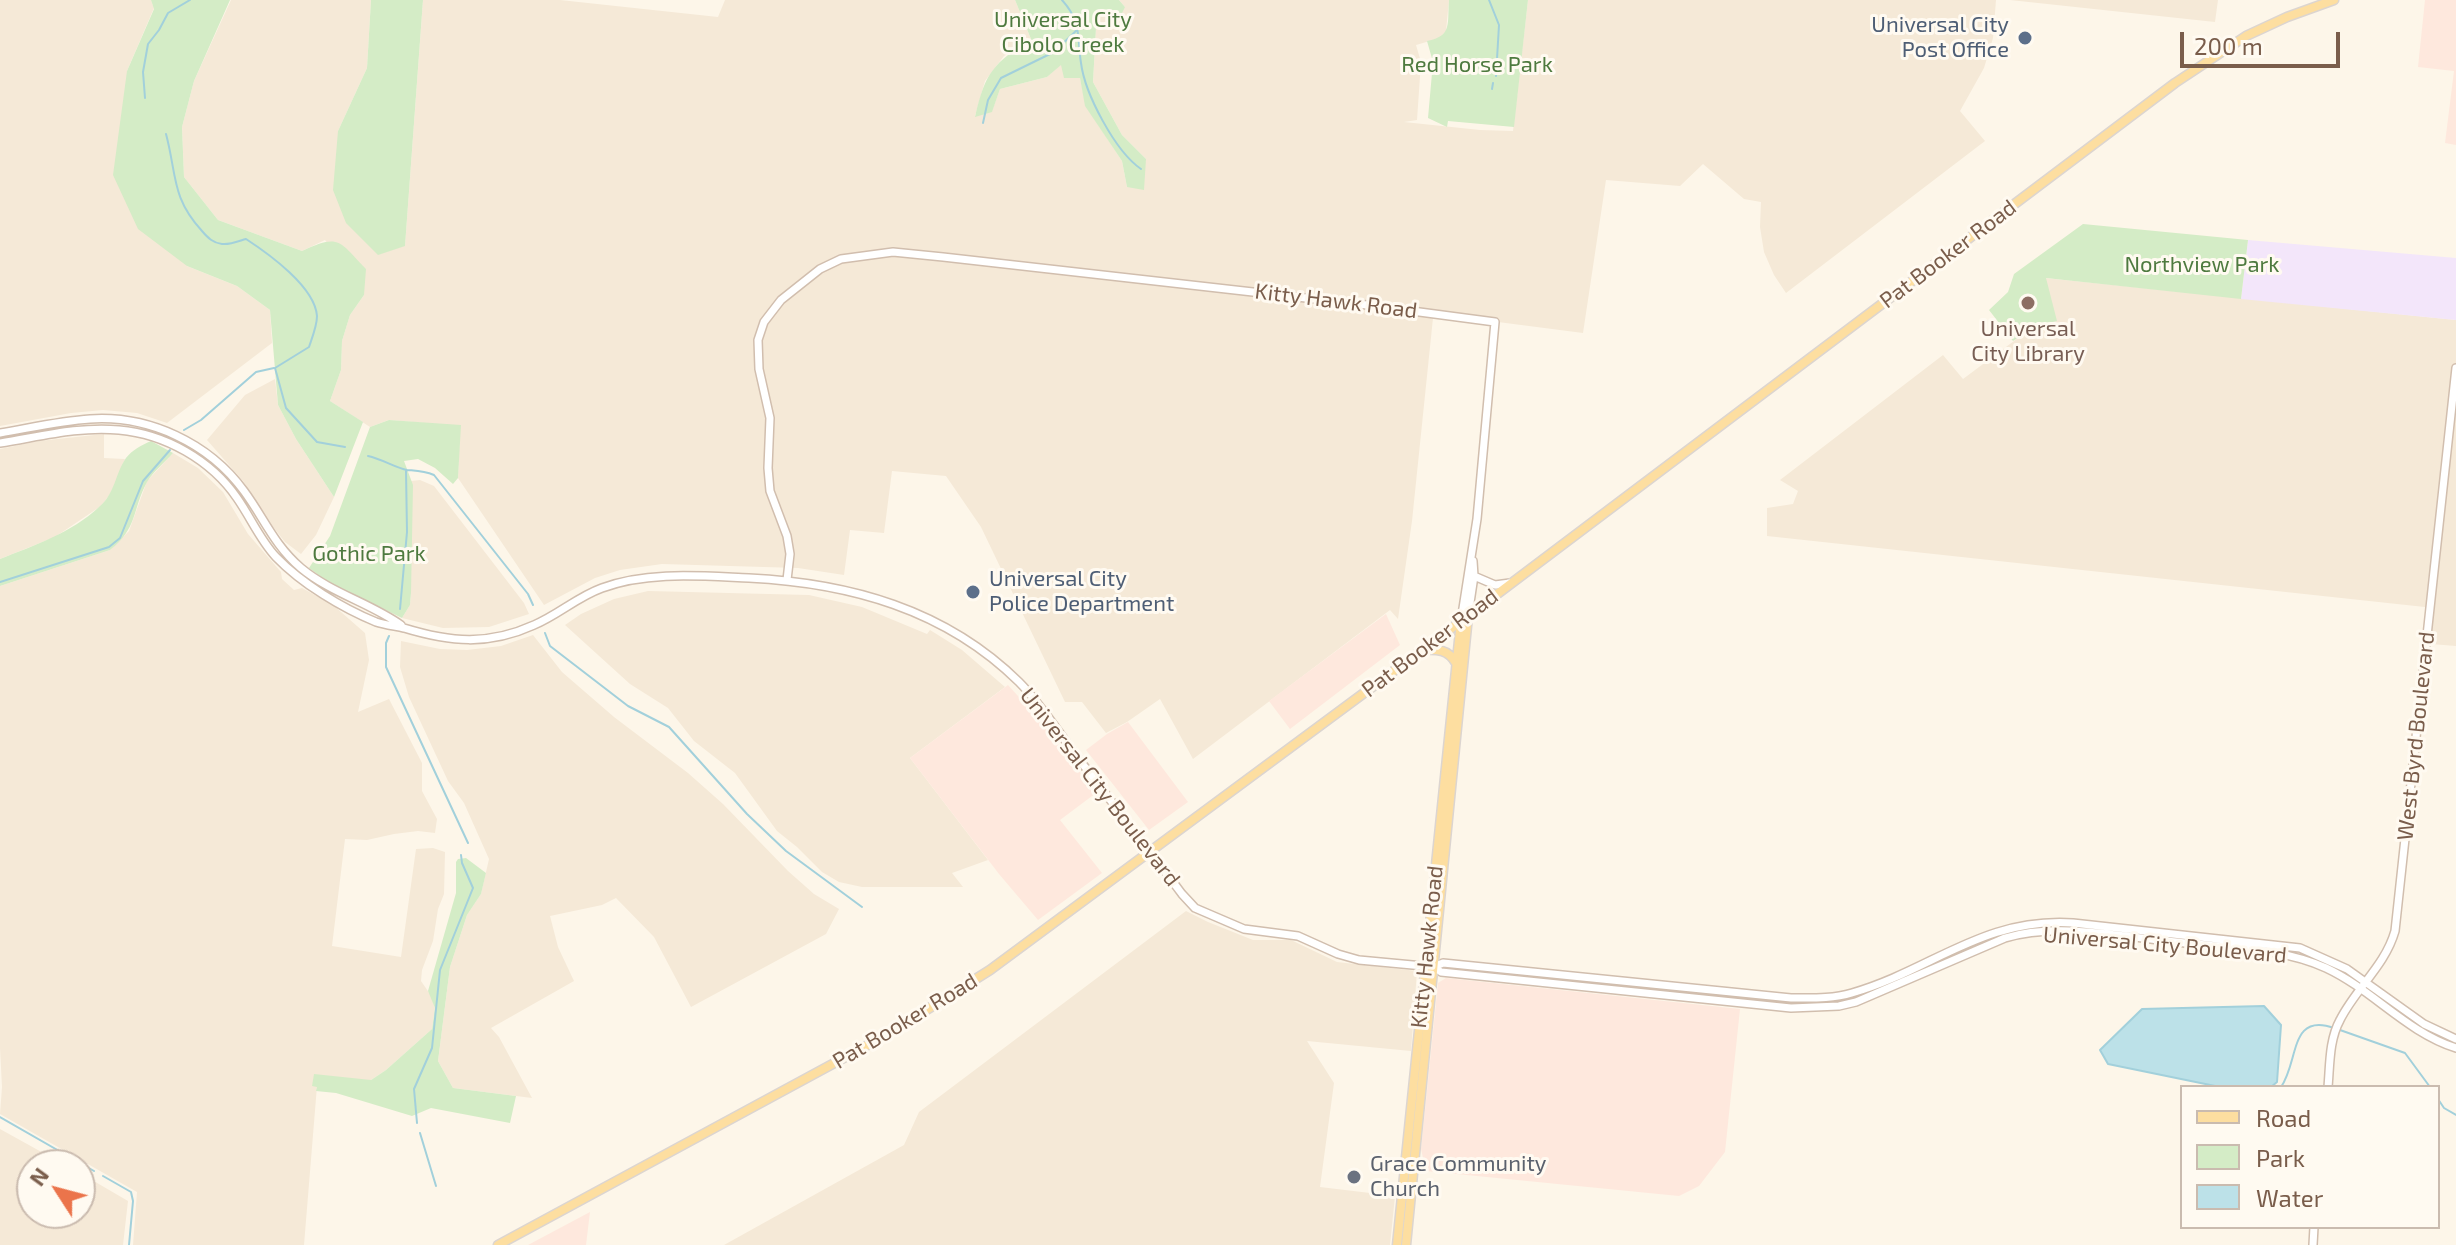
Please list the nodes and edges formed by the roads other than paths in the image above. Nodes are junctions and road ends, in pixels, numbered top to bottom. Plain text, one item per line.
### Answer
1 (2334, 0) edge
2 (2456, 368) edge
3 (0, 433) edge
4 (0, 443) edge
5 (1473, 555) junction
6 (1474, 576) junction
7 (787, 580) junction
8 (1510, 583) junction
9 (1464, 618) junction
10 (406, 629) junction
11 (1421, 650) junction
12 (1456, 663) junction
13 (1454, 723) junction
14 (1149, 851) junction
15 (1429, 966) junction
16 (2364, 987) junction
17 (2456, 1039) edge
18 (2456, 1048) edge
19 (2328, 1085) edge
20 (498, 1245) edge
21 (1397, 1245) edge
22 (1406, 1245) edge

1 - 8 main road, Pat Booker Road
2 - 16 street, West Byrd Boulevard
3 - 10 street, Universal City Boulevard
4 - 10 street, Universal City Boulevard
5 - 6 street, Kitty Hawk Road
5 - 7 street, Kitty Hawk Road
5 - 9 street, Kitty Hawk Road
6 - 8 street
6 - 9 street, Kitty Hawk Road
7 - 10 street, Universal City Boulevard
7 - 14 street, Universal City Boulevard
8 - 9 main road, Pat Booker Road
9 - 11 main road, Pat Booker Road
9 - 12 main road, Kitty Hawk Road
9 - 13 main road, Kitty Hawk Road
11 - 12 main road
11 - 14 main road, Pat Booker Road
12 - 13 main road, Kitty Hawk Road
13 - 15 main road, Kitty Hawk Road
14 - 15 street, Universal City Boulevard
14 - 20 main road, Pat Booker Road
15 - 16 street, Universal City Boulevard
15 - 21 main road, Kitty Hawk Road
15 - 22 main road, Kitty Hawk Road
16 - 17 street, Universal City Boulevard
16 - 18 street, Universal City Boulevard
16 - 19 street, West Byrd Boulevard

